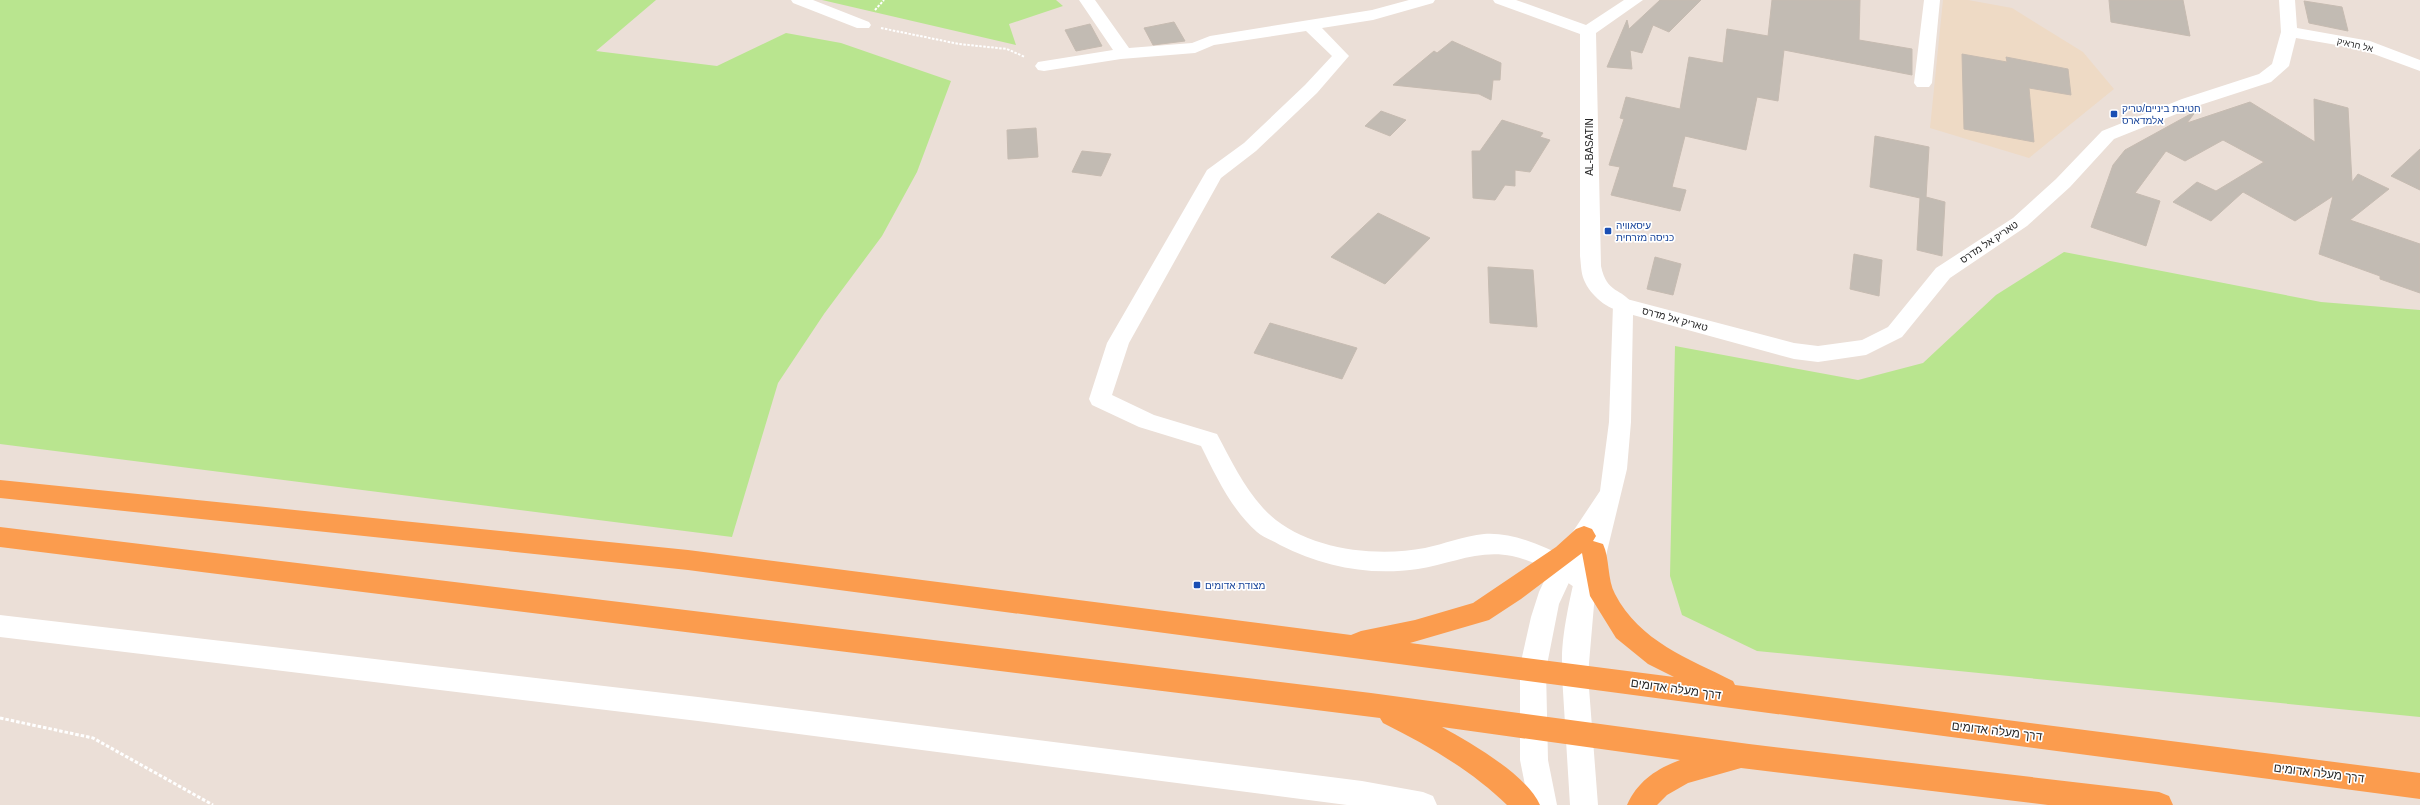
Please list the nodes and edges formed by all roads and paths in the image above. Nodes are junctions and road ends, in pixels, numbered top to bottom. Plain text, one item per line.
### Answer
1 (799, 0) edge
2 (1087, 0) edge
3 (1358, 0) edge
4 (1428, 0) edge
5 (1501, 0) edge
6 (1635, 0) edge
7 (1932, 0) edge
8 (2287, 0) edge
9 (1373, 15) junction
10 (863, 25) joint
11 (1310, 26) junction
12 (1588, 31) junction
13 (2289, 32) junction
14 (1124, 54) junction
15 (1044, 66) joint
16 (2420, 66) edge
17 (1923, 83) dead end
18 (1623, 305) junction
19 (0, 489) edge
20 (0, 537) edge
21 (1589, 543) junction
22 (1558, 565) junction
23 (1594, 588) junction
24 (0, 626) edge
25 (1341, 646) junction
26 (1533, 670) junction
27 (1575, 675) junction
28 (1743, 698) junction
29 (1371, 705) junction
30 (0, 718) edge
31 (1533, 727) junction
32 (1578, 734) junction
33 (1749, 757) junction
34 (2420, 786) edge
35 (213, 805) edge
36 (1423, 805) edge
37 (1526, 805) edge
38 (1543, 805) edge
39 (1584, 805) edge
40 (1641, 805) edge
41 (2159, 805) edge

1 - 10 street
2 - 14 street
3 - 9 street
4 - 9 street
5 - 12 street
6 - 12 street
7 - 17 street
8 - 13 street, טאריק אל מדרס
9 - 11 street
10 - 15 path
11 - 14 street
11 - 22 street
12 - 18 street, AL-BASATIN
13 - 16 street, אל חראיק
13 - 18 street, טאריק אל מדרס
14 - 15 street
18 - 21 street
19 - 25 highway, דרך מעלה אדומים
20 - 29 highway
21 - 22 highway
21 - 23 highway
22 - 23 street
22 - 25 highway
22 - 26 street
23 - 27 street
23 - 28 highway
24 - 36 street
25 - 26 highway, דרך מעלה אדומים
26 - 27 highway, דרך מעלה אדומים
26 - 31 street
27 - 28 highway, דרך מעלה אדומים
27 - 32 street
28 - 34 highway, דרך מעלה אדומים
29 - 31 highway
29 - 37 highway
30 - 35 path
31 - 32 highway
31 - 38 street
32 - 33 highway
32 - 39 street
33 - 40 highway
33 - 41 highway

